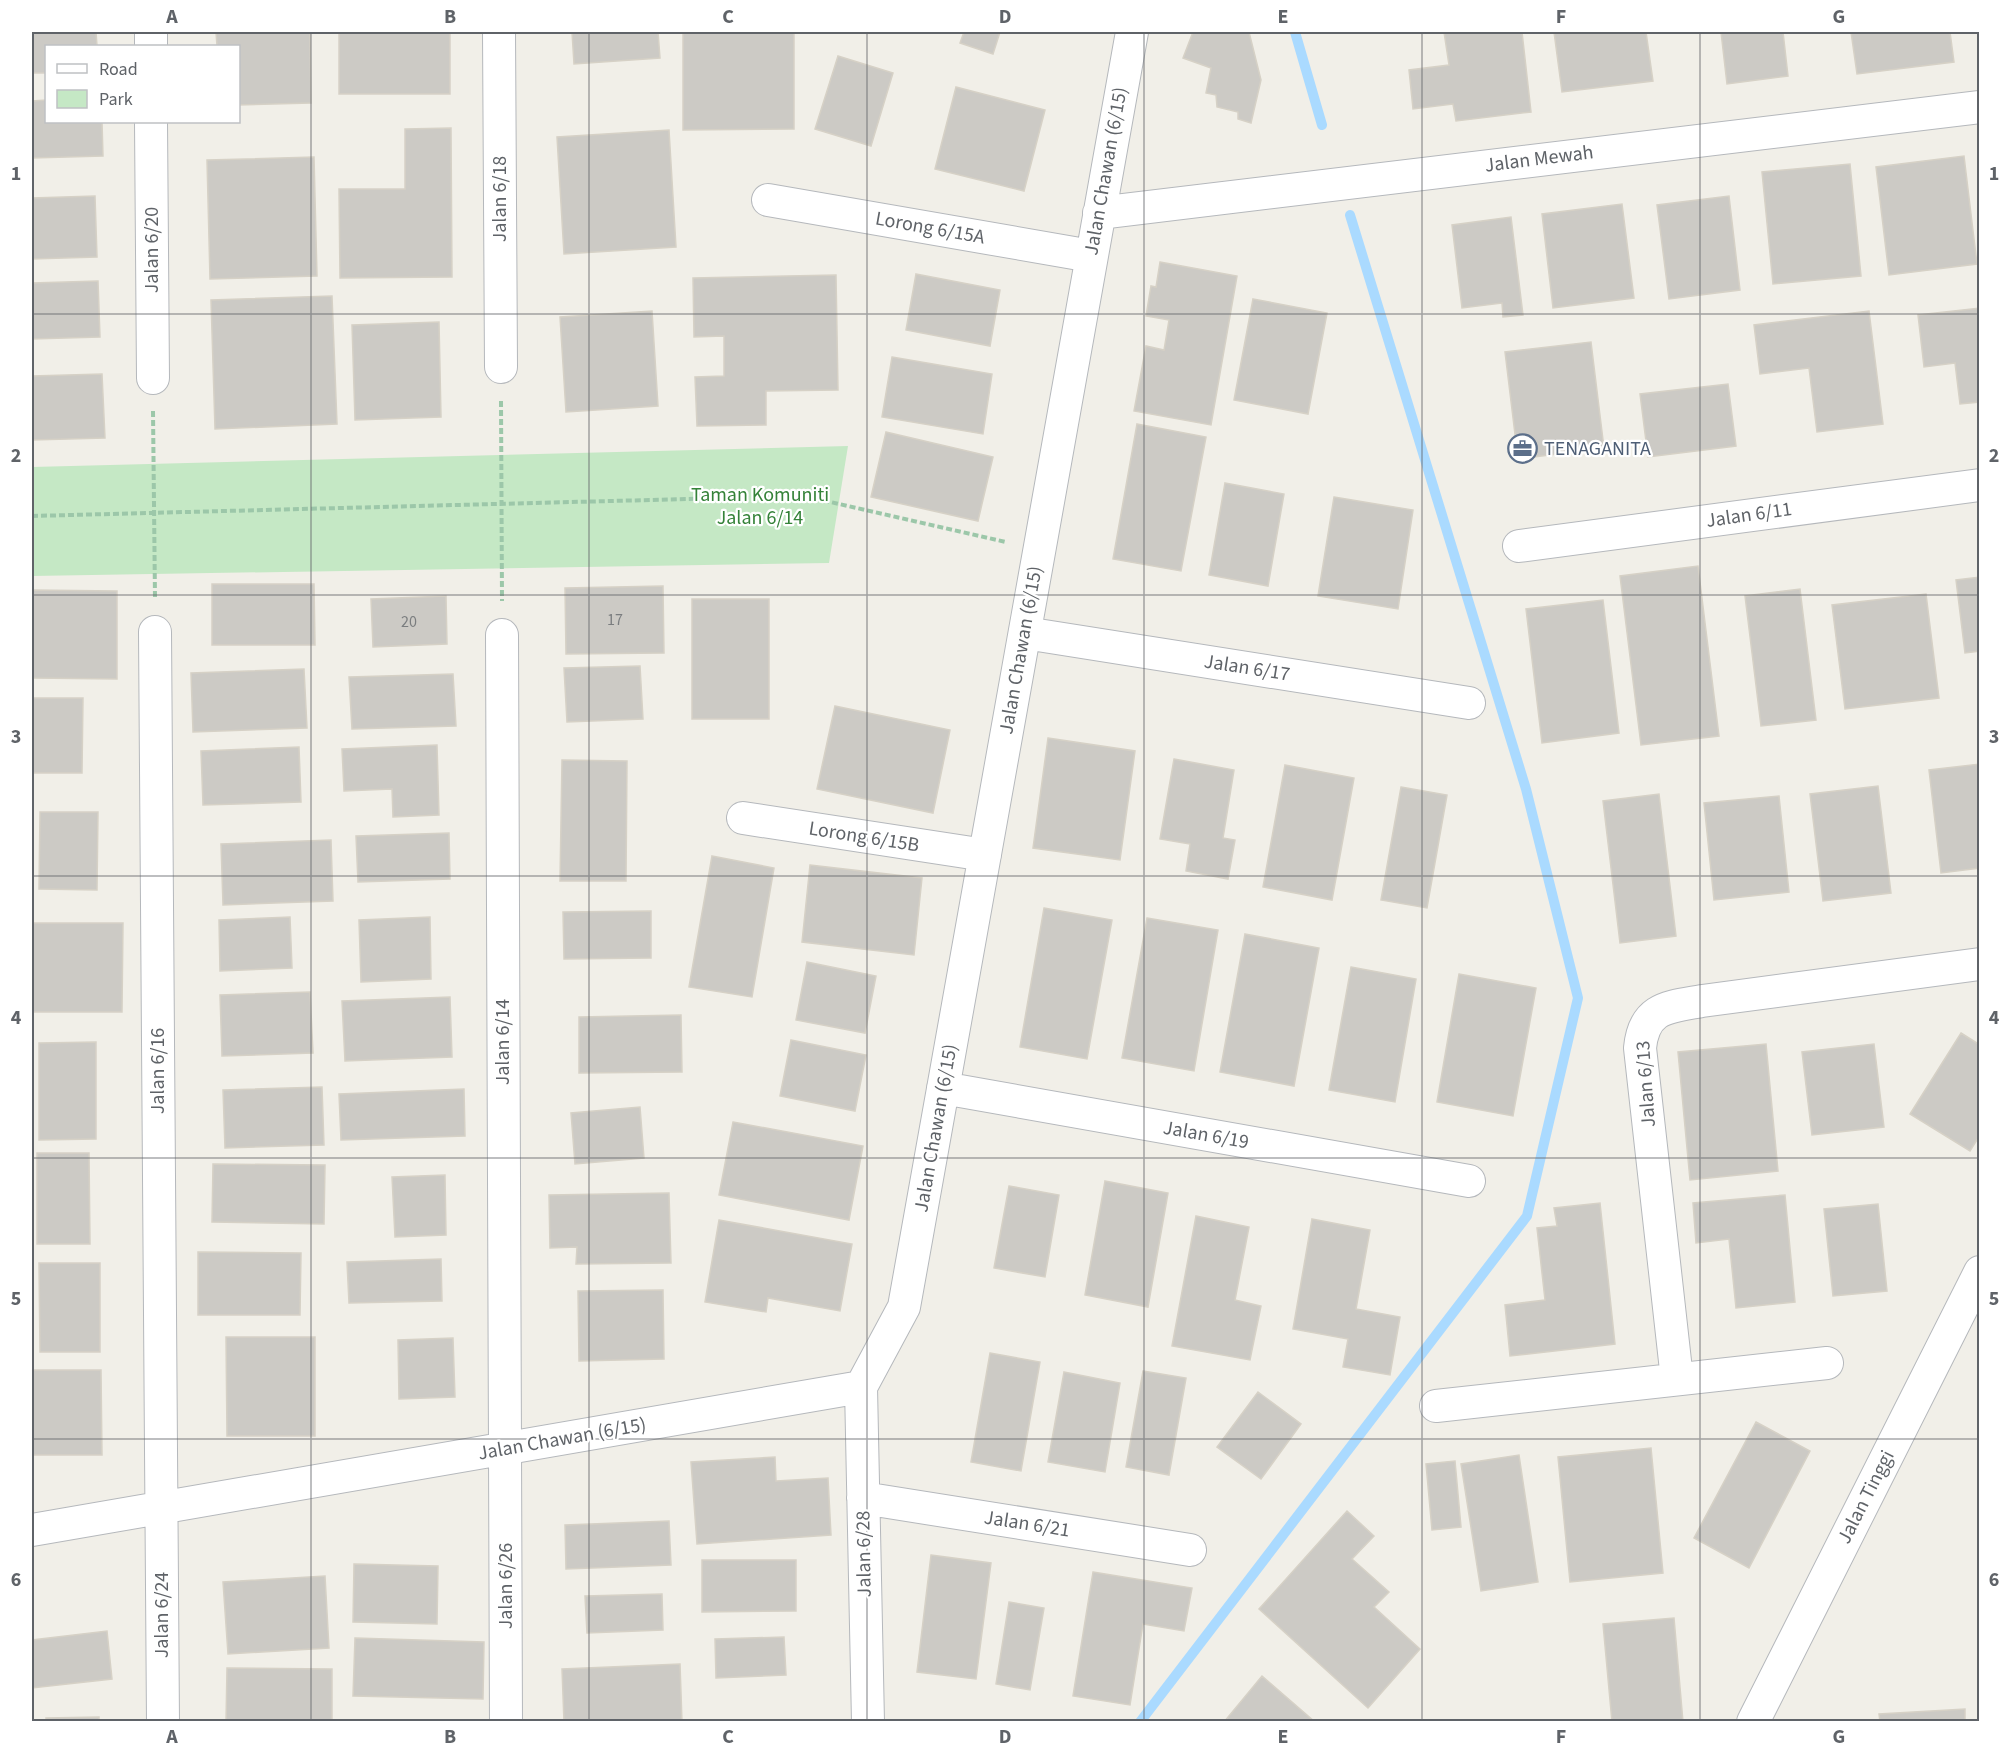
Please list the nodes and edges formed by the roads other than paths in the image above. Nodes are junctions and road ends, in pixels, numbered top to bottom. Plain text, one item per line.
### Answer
1 (499, 32) edge
2 (1132, 32) edge
3 (1980, 107) edge
4 (151, 123) edge
5 (768, 200) dead end
6 (1099, 213) junction
7 (1091, 256) junction
8 (501, 367) road end
9 (153, 378) road end
10 (1980, 485) edge
11 (1519, 546) dead end
12 (155, 632) road end
13 (1024, 633) junction
14 (502, 635) road end
15 (1469, 703) dead end
16 (743, 818) dead end
17 (985, 855) junction
18 (1980, 964) edge
19 (944, 1088) junction
20 (1469, 1181) dead end
21 (1980, 1272) edge
22 (1827, 1363) dead end
23 (1677, 1379) junction
24 (861, 1387) junction
25 (1436, 1406) dead end
26 (505, 1450) junction
27 (863, 1498) junction
28 (162, 1509) junction
29 (32, 1530) edge
30 (1190, 1550) dead end
31 (163, 1722) edge
32 (506, 1722) edge
33 (868, 1722) edge
34 (1754, 1722) edge

1 - 8 street, Jalan 6/18
2 - 6 street, Jalan Chawan (6/15)
3 - 6 street, Jalan Mewah
4 - 9 street, Jalan 6/20
5 - 7 street, Lorong 6/15A
6 - 7 street, Jalan Chawan (6/15)
7 - 13 street, Jalan Chawan (6/15)
10 - 11 street, Jalan 6/11
12 - 28 street, Jalan 6/16
13 - 15 street, Jalan 6/17
13 - 17 street, Jalan Chawan (6/15)
14 - 26 street, Jalan 6/14
16 - 17 street, Lorong 6/15B
17 - 19 street, Jalan Chawan (6/15)
18 - 23 street, Jalan 6/13
19 - 20 street, Jalan 6/19
19 - 24 street, Jalan Chawan (6/15)
21 - 34 street, Jalan Tinggi
22 - 23 street
23 - 25 street
24 - 26 street, Jalan Chawan (6/15)
24 - 27 street, Jalan 6/28
26 - 28 street, Jalan Chawan (6/15)
26 - 32 street, Jalan 6/26
27 - 30 street, Jalan 6/21
27 - 33 street, Jalan 6/28
28 - 29 street, Jalan Chawan (6/15)
28 - 31 street, Jalan 6/24

